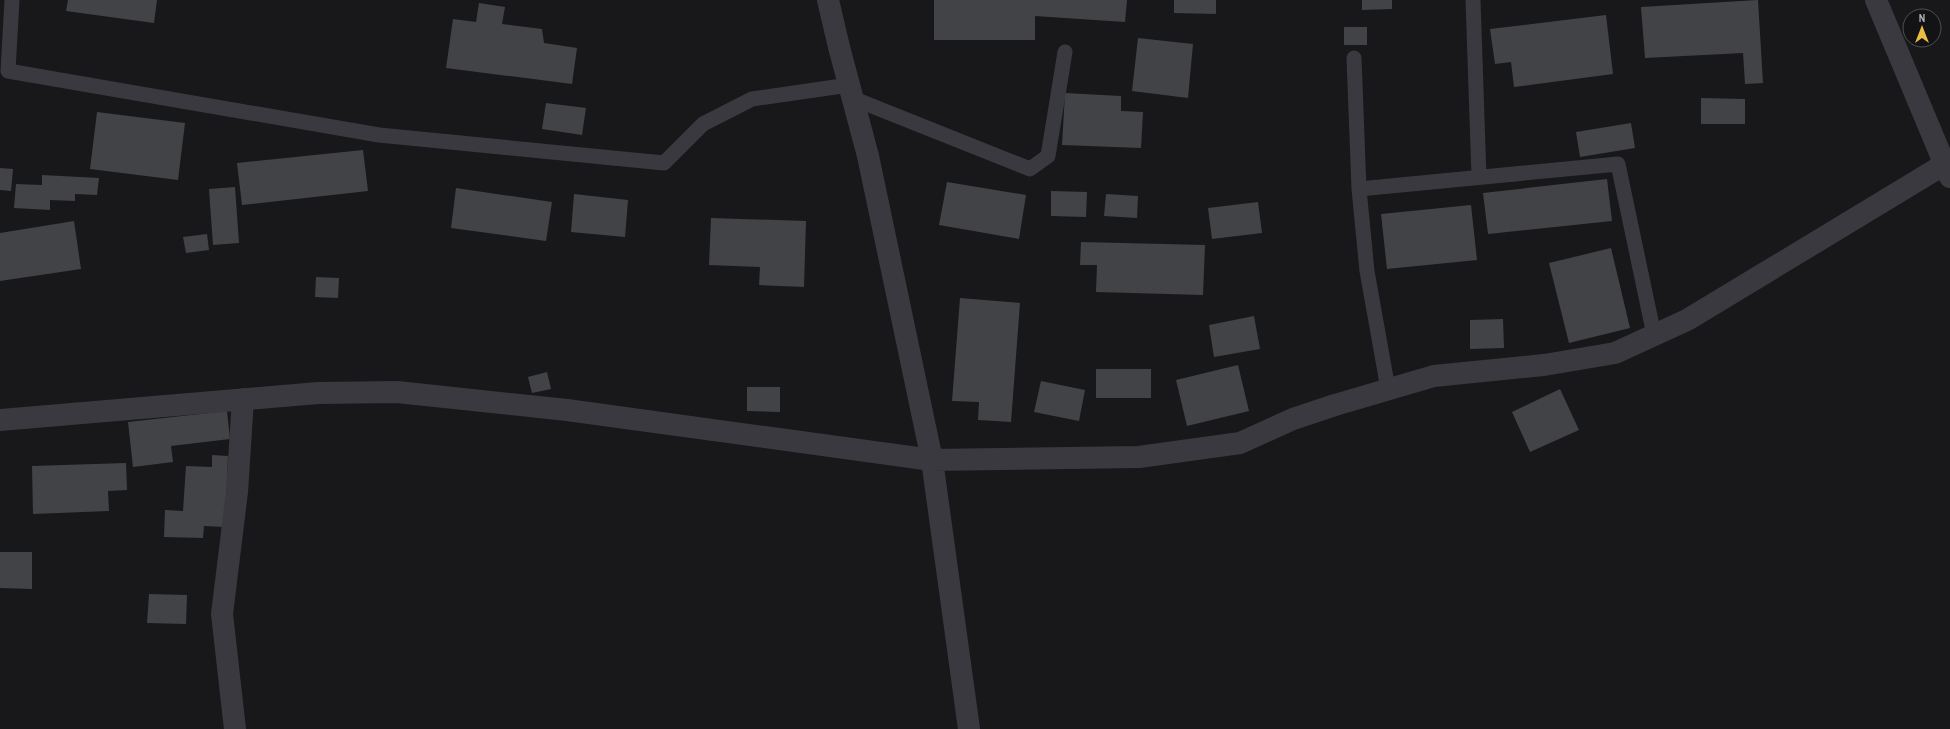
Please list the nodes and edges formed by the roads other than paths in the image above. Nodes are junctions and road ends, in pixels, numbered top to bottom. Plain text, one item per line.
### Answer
1 (12, 0) edge
2 (828, 0) edge
3 (1473, 0) edge
4 (1876, 0) edge
5 (1065, 52) dead end
6 (1354, 58) dead end
7 (851, 92) junction
8 (1948, 167) edge
9 (1479, 177) junction
10 (1359, 189) junction
11 (1654, 335) junction
12 (1388, 389) junction
13 (243, 399) junction
14 (0, 420) edge
15 (932, 460) junction
16 (235, 729) edge
17 (969, 729) edge

1 - 7 lane
2 - 7 street
3 - 9 lane
4 - 8 street
5 - 7 lane
6 - 10 lane
7 - 15 street
8 - 11 street
9 - 10 lane
9 - 11 lane
10 - 12 lane
11 - 12 street
12 - 15 street
13 - 14 street
13 - 15 street
13 - 16 street
15 - 17 street

